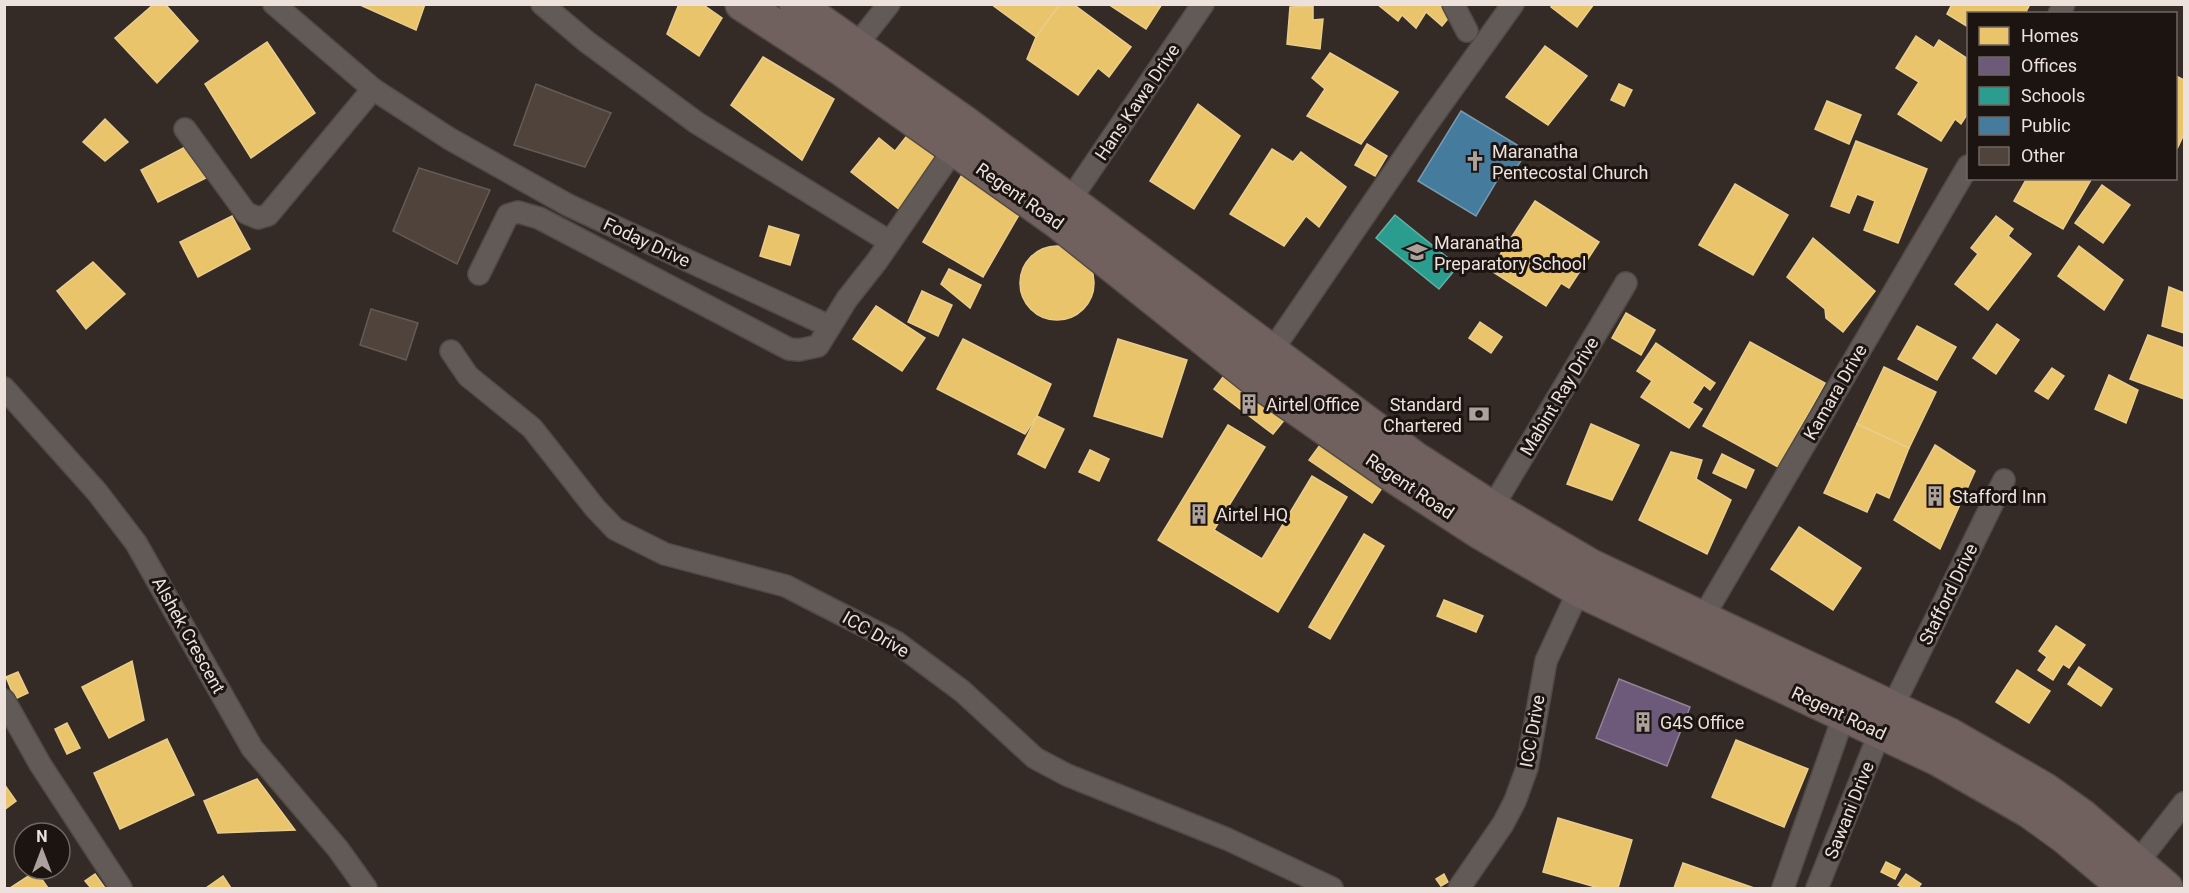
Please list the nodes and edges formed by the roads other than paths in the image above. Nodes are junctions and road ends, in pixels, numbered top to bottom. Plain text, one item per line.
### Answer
1 (274, 4) edge
2 (542, 4) edge
3 (742, 4) edge
4 (796, 4) edge
5 (889, 4) edge
6 (1203, 4) edge
7 (1453, 4) edge
8 (1513, 4) edge
9 (1467, 31) dead end
10 (855, 47) junction
11 (374, 89) junction
12 (185, 129) dead end
13 (962, 138) junction
14 (1967, 168) edge
15 (1070, 200) junction
16 (890, 242) junction
17 (479, 274) dead end
18 (1626, 283) dead end
19 (829, 326) junction
20 (451, 351) dead end
21 (1271, 352) junction
22 (4, 388) edge
23 (1382, 452) junction
24 (2004, 480) dead end
25 (1492, 508) junction
26 (1585, 578) junction
27 (1702, 619) junction
28 (4, 700) edge
29 (1844, 715) junction
30 (1886, 720) junction
31 (2184, 803) edge
32 (2128, 878) edge
33 (122, 888) edge
34 (366, 888) edge
35 (1332, 888) edge
36 (1459, 888) edge
37 (1783, 888) edge
38 (1817, 888) edge
39 (2166, 888) edge

1 - 11 street, Foday Drive
2 - 16 street
3 - 13 main road, Regent Road
4 - 10 main road, Regent Road
5 - 10 street
6 - 15 street, Hans Kawa Drive
7 - 9 street
8 - 21 street
10 - 13 main road, Regent Road
11 - 12 street
11 - 19 street, Foday Drive
13 - 15 main road, Regent Road
13 - 16 street
13 - 23 main road, Regent Road
14 - 27 street, Kamara Drive
15 - 21 main road, Regent Road
16 - 19 street
17 - 19 street
18 - 25 street, Mabint Ray Drive
20 - 35 street, ICC Drive
21 - 23 main road, Regent Road
22 - 34 street, Alshek Crescent
23 - 25 main road, Regent Road
23 - 26 main road, Regent Road
24 - 30 street, Stafford Drive
25 - 26 main road, Regent Road
26 - 27 main road, Regent Road
26 - 29 main road, Regent Road
26 - 36 street, ICC Drive
27 - 30 main road, Regent Road
28 - 33 street
29 - 30 main road, Regent Road
29 - 37 street
30 - 32 main road, Regent Road
30 - 38 street, Sawani Drive
31 - 32 street
32 - 39 main road, Regent Road

